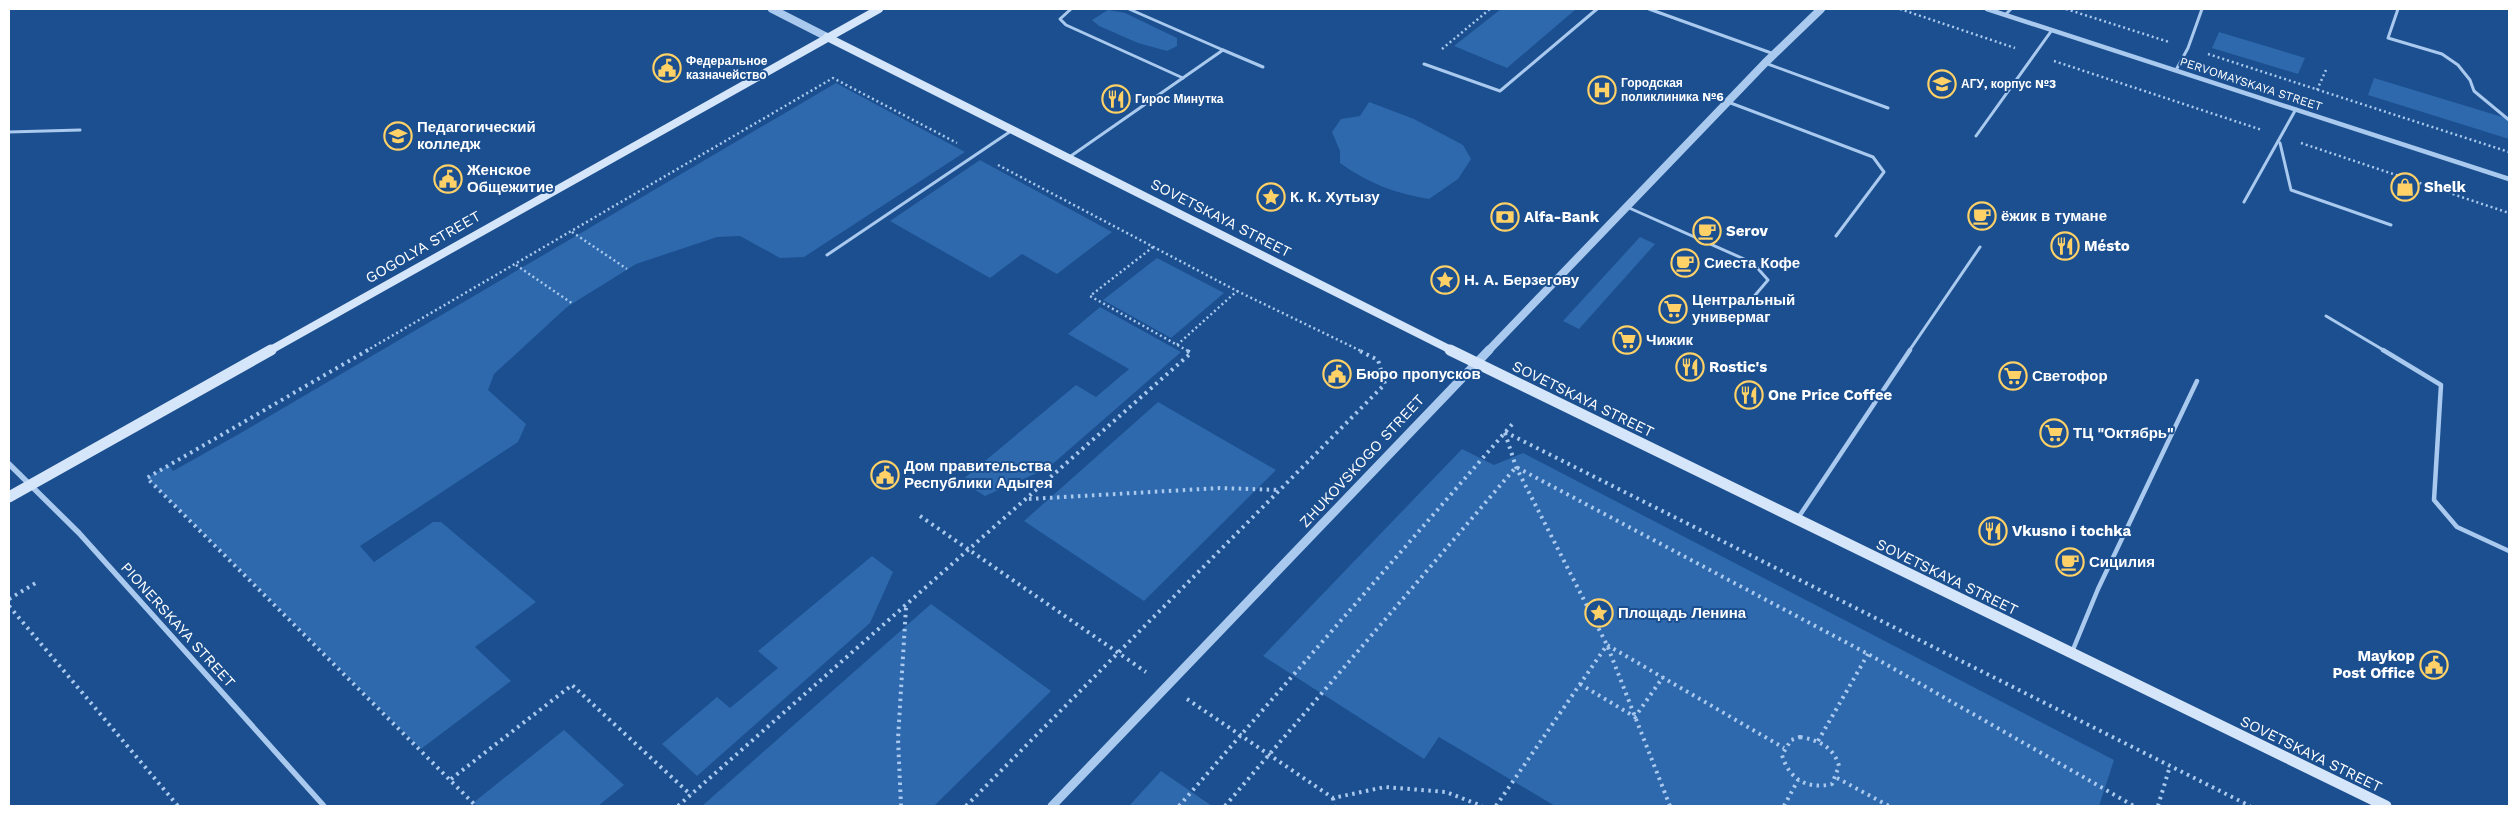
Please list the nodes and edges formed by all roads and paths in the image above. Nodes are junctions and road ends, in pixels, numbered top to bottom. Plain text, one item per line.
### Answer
1 (772, 9) edge
2 (879, 9) edge
3 (1071, 9) edge
4 (1129, 9) edge
5 (1490, 9) edge
6 (1597, 9) edge
7 (1650, 9) edge
8 (1821, 9) edge
9 (1900, 9) edge
10 (1987, 9) edge
11 (2010, 9) edge
12 (2066, 9) edge
13 (2202, 9) edge
14 (2398, 9) edge
15 (2005, 15) junction
16 (2052, 30) junction
17 (827, 37) junction
18 (2188, 48) junction
19 (1223, 50) junction
20 (1774, 54) junction
21 (2035, 54) junction
22 (1765, 63) junction
23 (1424, 64) joint
24 (1262, 67) dead end
25 (2176, 70) junction
26 (2326, 70) dead end
27 (1183, 78) junction
28 (2318, 90) junction
29 (1728, 102) junction
30 (1888, 108) dead end
31 (2296, 109) junction
32 (2509, 120) edge
33 (80, 130) dead end
34 (1013, 130) junction
35 (9, 132) edge
36 (1976, 136) dead end
37 (2283, 138) junction
38 (2280, 143) junction
39 (2509, 152) edge
40 (977, 154) junction
41 (1068, 158) junction
42 (2509, 179) edge
43 (2244, 202) dead end
44 (1627, 207) junction
45 (2509, 214) edge
46 (2391, 225) dead end
47 (572, 232) junction
48 (1836, 236) dead end
49 (1153, 247) junction
50 (1980, 247) dead end
51 (827, 255) dead end
52 (516, 265) junction
53 (627, 269) dead end
54 (1237, 291) junction
55 (1751, 300) dead end
56 (572, 304) dead end
57 (2326, 316) dead end
58 (1177, 345) junction
59 (1476, 363) junction
60 (2197, 381) dead end
61 (1515, 420) dead end
62 (1505, 432) junction
63 (9, 464) edge
64 (1516, 467) junction
65 (30, 485) junction
66 (1280, 490) junction
67 (9, 497) edge
68 (1027, 499) junction
69 (920, 516) dead end
70 (1797, 520) junction
71 (969, 550) junction
72 (2509, 551) edge
73 (38, 581) dead end
74 (9, 598) edge
75 (9, 606) edge
76 (906, 606) junction
77 (1607, 645) junction
78 (1118, 654) junction
79 (1868, 654) junction
80 (2071, 654) junction
81 (1662, 678) junction
82 (1580, 684) junction
83 (1635, 717) junction
84 (1241, 736) junction
85 (1818, 741) junction
86 (1784, 748) junction
87 (1268, 756) junction
88 (2170, 766) junction
89 (1837, 778) junction
90 (451, 779) junction
91 (1798, 780) junction
92 (691, 795) junction
93 (1333, 798) junction
94 (178, 806) edge
95 (324, 806) edge
96 (476, 806) edge
97 (678, 806) edge
98 (901, 806) edge
99 (966, 806) edge
100 (1052, 806) edge
101 (1179, 806) edge
102 (1225, 806) edge
103 (1334, 806) edge
104 (1482, 806) edge
105 (1496, 806) edge
106 (1670, 806) edge
107 (1784, 806) edge
108 (1889, 806) edge
109 (2134, 806) edge
110 (2158, 806) edge
111 (2250, 806) edge
112 (2386, 806) edge

1 - 17 street, SOVETSKAYA STREET
2 - 17 main road, GOGOLYA STREET
3 - 27 lane
4 - 19 lane
5 - 23 path
6 - 23 lane
7 - 20 lane
8 - 20 street, ZHUKOVSKOGO STREET
9 - 21 path
10 - 15 street, PERVOMAYSKAYA STREET
11 - 15 lane
12 - 18 path
13 - 18 lane
14 - 32 lane
15 - 16 street, PERVOMAYSKAYA STREET
16 - 21 lane
16 - 25 street, PERVOMAYSKAYA STREET
17 - 34 main road, SOVETSKAYA STREET
17 - 65 main road, GOGOLYA STREET
18 - 25 lane
18 - 28 path
19 - 24 lane
19 - 27 lane
20 - 22 street, ZHUKOVSKOGO STREET
21 - 36 lane
21 - 37 path
22 - 29 street, ZHUKOVSKOGO STREET
22 - 30 lane
25 - 31 street, PERVOMAYSKAYA STREET
26 - 28 path
27 - 41 lane
28 - 39 path
29 - 44 street, ZHUKOVSKOGO STREET
29 - 48 lane
31 - 37 lane
31 - 42 street, PERVOMAYSKAYA STREET
33 - 35 lane
34 - 40 lane
34 - 41 main road, SOVETSKAYA STREET
37 - 38 lane
37 - 45 path
38 - 43 lane
38 - 46 lane
40 - 47 path
40 - 49 path
40 - 51 lane
41 - 59 main road, SOVETSKAYA STREET
44 - 55 lane
44 - 59 street, ZHUKOVSKOGO STREET
47 - 52 path
47 - 53 path
49 - 54 path
49 - 58 path
50 - 70 lane
52 - 56 path
52 - 90 path
54 - 58 path
54 - 66 path
57 - 72 lane
58 - 68 path
59 - 70 main road, SOVETSKAYA STREET
59 - 100 street, ZHUKOVSKOGO STREET
60 - 80 lane
61 - 62 path
62 - 64 path
62 - 84 path
62 - 88 path
63 - 65 street, PIONERSKAYA STREET
64 - 77 path
64 - 79 path
64 - 87 path
65 - 67 main road, GOGOLYA STREET
65 - 95 street, PIONERSKAYA STREET
66 - 68 path
66 - 78 path
68 - 71 path
69 - 71 path
70 - 80 main road, SOVETSKAYA STREET
71 - 76 path
71 - 78 path
73 - 74 path
75 - 94 path
76 - 92 path
76 - 98 path
77 - 81 path
77 - 82 path
77 - 83 path
78 - 99 path
79 - 85 path
79 - 109 path
80 - 112 main road, SOVETSKAYA STREET
81 - 83 path
81 - 86 path
82 - 83 path
82 - 105 path
83 - 106 path
84 - 87 path
84 - 101 path
85 - 86 path
85 - 89 path
86 - 91 path
87 - 93 path
87 - 102 path
88 - 110 path
88 - 111 path
89 - 91 path
89 - 108 path
90 - 92 path
90 - 96 path
91 - 107 path
92 - 97 path
93 - 103 path
93 - 104 path

